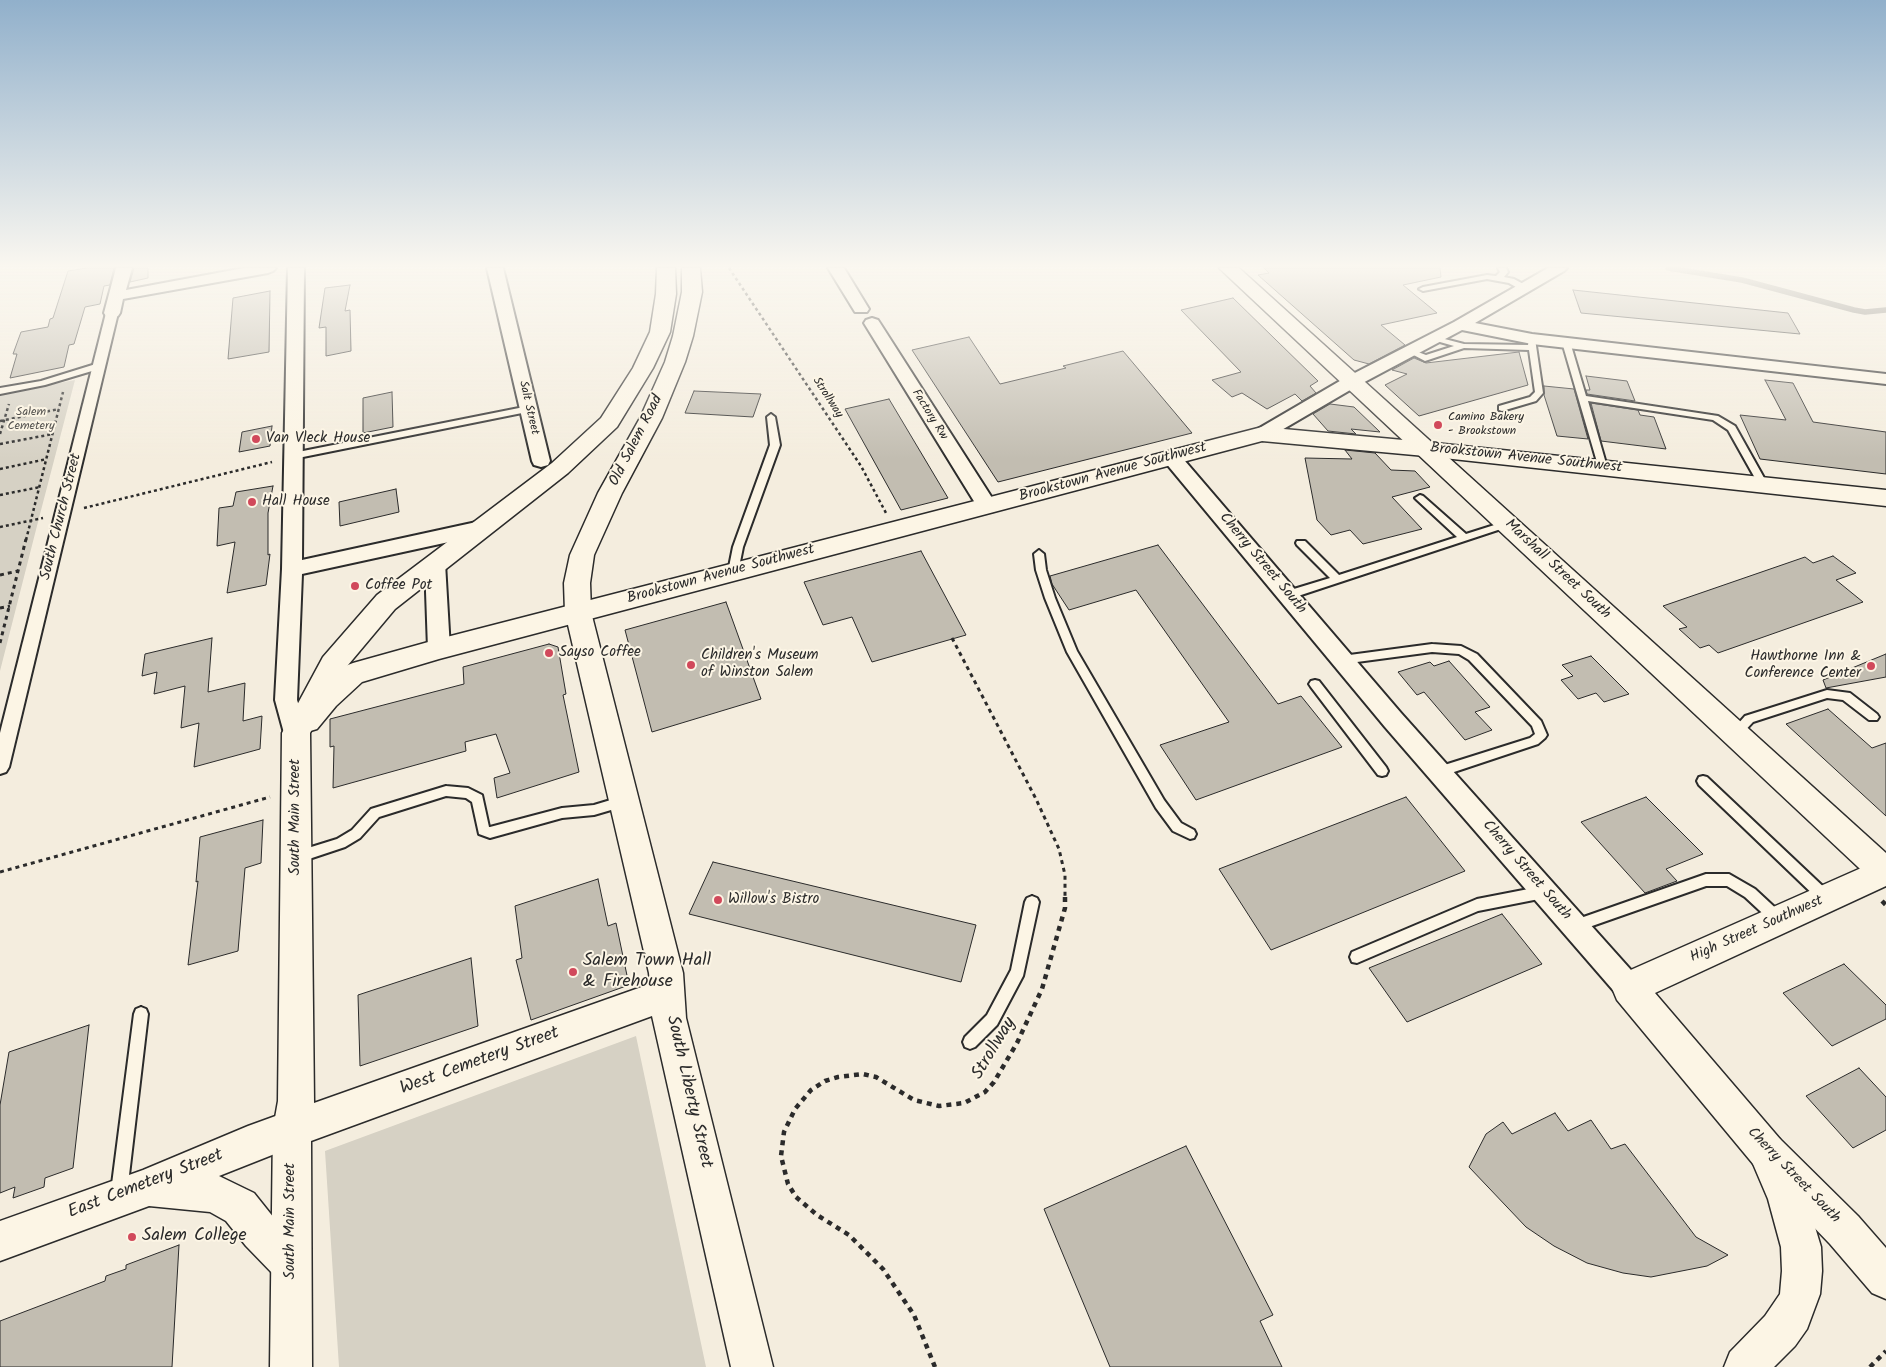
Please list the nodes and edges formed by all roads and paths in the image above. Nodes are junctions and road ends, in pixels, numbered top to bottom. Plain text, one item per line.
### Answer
1 (107, 332) edge
2 (295, 332) edge
3 (510, 332) edge
4 (660, 332) edge
5 (682, 332) edge
6 (771, 332) edge
7 (877, 332) edge
8 (1297, 332) edge
9 (1447, 332) edge
10 (1487, 332) edge
11 (1436, 338) junction
12 (1566, 342) junction
13 (1532, 343) junction
14 (1463, 346) junction
15 (1410, 351) junction
16 (99, 366) junction
17 (1886, 379) edge
18 (1351, 382) junction
19 (65, 386) dead end
20 (0, 391) edge
21 (11, 396) dead end
22 (1582, 398) junction
23 (1502, 408) dead end
24 (59, 409) junction
25 (529, 409) junction
26 (772, 417) dead end
27 (4, 420) junction
28 (0, 421) edge
29 (0, 434) edge
30 (53, 434) junction
31 (1262, 434) junction
32 (0, 444) edge
33 (1425, 448) junction
34 (293, 456) junction
35 (1172, 458) junction
36 (47, 460) junction
37 (541, 461) dead end
38 (1602, 468) junction
39 (0, 469) edge
40 (1764, 485) junction
41 (40, 487) junction
42 (0, 495) edge
43 (1420, 498) dead end
44 (1886, 498) edge
45 (987, 506) junction
46 (62, 514) junction
47 (888, 517) dead end
48 (31, 520) junction
49 (1507, 524) junction
50 (0, 527) edge
51 (481, 528) junction
52 (1464, 538) junction
53 (1301, 544) dead end
54 (1039, 554) dead end
55 (434, 563) junction
56 (292, 569) junction
57 (18, 570) junction
58 (732, 572) junction
59 (0, 575) edge
60 (1337, 580) junction
61 (1288, 595) junction
62 (10, 606) junction
63 (0, 608) edge
64 (578, 612) junction
65 (952, 638) dead end
66 (0, 643) edge
67 (439, 649) junction
68 (1342, 660) junction
69 (1315, 684) dead end
70 (1873, 716) dead end
71 (296, 733) junction
72 (1735, 734) junction
73 (0, 767) edge
74 (1382, 771) dead end
75 (1439, 772) junction
76 (1703, 781) dead end
77 (297, 790) junction
78 (624, 802) junction
79 (1190, 834) dead end
80 (296, 857) junction
81 (0, 872) edge
82 (1885, 879) edge
83 (1544, 892) junction
84 (1826, 899) junction
85 (1032, 902) dead end
86 (1886, 905) edge
87 (1779, 920) junction
88 (1574, 926) junction
89 (1357, 957) dead end
90 (1629, 988) junction
91 (668, 994) junction
92 (141, 1014) dead end
93 (970, 1042) dead end
94 (292, 1129) junction
95 (1767, 1152) junction
96 (131, 1194) junction
97 (0, 1241) edge
98 (292, 1264) junction
99 (1886, 1279) edge
100 (1886, 1351) edge
101 (291, 1367) edge
102 (752, 1367) edge
103 (936, 1367) edge
104 (1745, 1367) edge
105 (1870, 1367) edge

1 - 16 street, South Church Street
2 - 34 street, South Main Street
3 - 25 street, Salt Street
4 - 51 main road, Old Salem Road
5 - 64 main road, Old Salem Road
6 - 47 path, Strollway
7 - 45 street, Factory Rw
8 - 18 main road, Marshall Street South
9 - 11 street
10 - 13 street
11 - 14 lane
11 - 15 street
12 - 13 street
12 - 17 street
12 - 22 lane
13 - 14 lane
13 - 23 lane
14 - 15 lane
15 - 18 street
16 - 20 lane
16 - 46 street, South Church Street
18 - 31 street
18 - 33 main road, Marshall Street South
19 - 24 path
21 - 27 path
22 - 38 lane
22 - 40 lane
24 - 27 path
24 - 30 path
25 - 34 lane
25 - 37 street, Salt Street
26 - 58 lane
27 - 28 path
27 - 29 path
30 - 32 path
30 - 36 path
31 - 33 main road, Brookstown Avenue Southwest
31 - 35 main road, Brookstown Avenue Southwest
33 - 38 main road, Brookstown Avenue Southwest
33 - 49 main road, Marshall Street South
34 - 46 path
34 - 56 street, South Main Street
35 - 45 main road, Brookstown Avenue Southwest
35 - 61 street, Cherry Street South
36 - 39 path
36 - 41 path
38 - 40 main road, Brookstown Avenue Southwest
40 - 44 main road, Brookstown Avenue Southwest
41 - 42 path
41 - 48 path
43 - 52 lane
45 - 58 main road, Brookstown Avenue Southwest
46 - 48 path
46 - 73 street, South Church Street
48 - 50 path
48 - 57 path
49 - 52 lane
49 - 72 main road, Marshall Street South
51 - 55 main road, Old Salem Road
51 - 56 street, Old Salem Road
52 - 60 lane
53 - 60 lane
54 - 79 lane
55 - 67 street
55 - 71 main road, Old Salem Road
56 - 71 street, South Main Street
57 - 59 path
57 - 62 path
58 - 64 main road, Brookstown Avenue Southwest
60 - 61 lane
61 - 68 street, Cherry Street South
62 - 63 path
62 - 66 path
64 - 67 main road, Brookstown Avenue Southwest
64 - 78 main road, South Liberty Street
65 - 103 path, Strollway
67 - 71 main road, Brookstown Avenue Southwest
68 - 75 street, Cherry Street South
68 - 75 lane
69 - 74 lane
70 - 72 lane
71 - 77 main road, South Main Street
72 - 82 main road, Marshall Street South
75 - 83 street, Cherry Street South
76 - 84 lane
77 - 80 main road, South Main Street
77 - 81 path
78 - 80 lane
78 - 91 main road, South Liberty Street
80 - 94 main road, South Main Street
82 - 84 main road, High Street Southwest
82 - 86 path
83 - 88 street, Cherry Street South
83 - 89 lane
84 - 87 main road, High Street Southwest
85 - 93 lane
87 - 88 lane
87 - 90 main road, High Street Southwest
88 - 90 street, Cherry Street South
90 - 95 main road, Cherry Street South
91 - 94 main road, West Cemetery Street
91 - 102 main road, South Liberty Street
92 - 96 lane
94 - 96 main road, East Cemetery Street
94 - 98 main road, South Main Street
95 - 99 main road, Cherry Street South
95 - 104 main road
96 - 97 main road, East Cemetery Street
96 - 98 main road
98 - 101 main road, South Main Street
100 - 105 path

